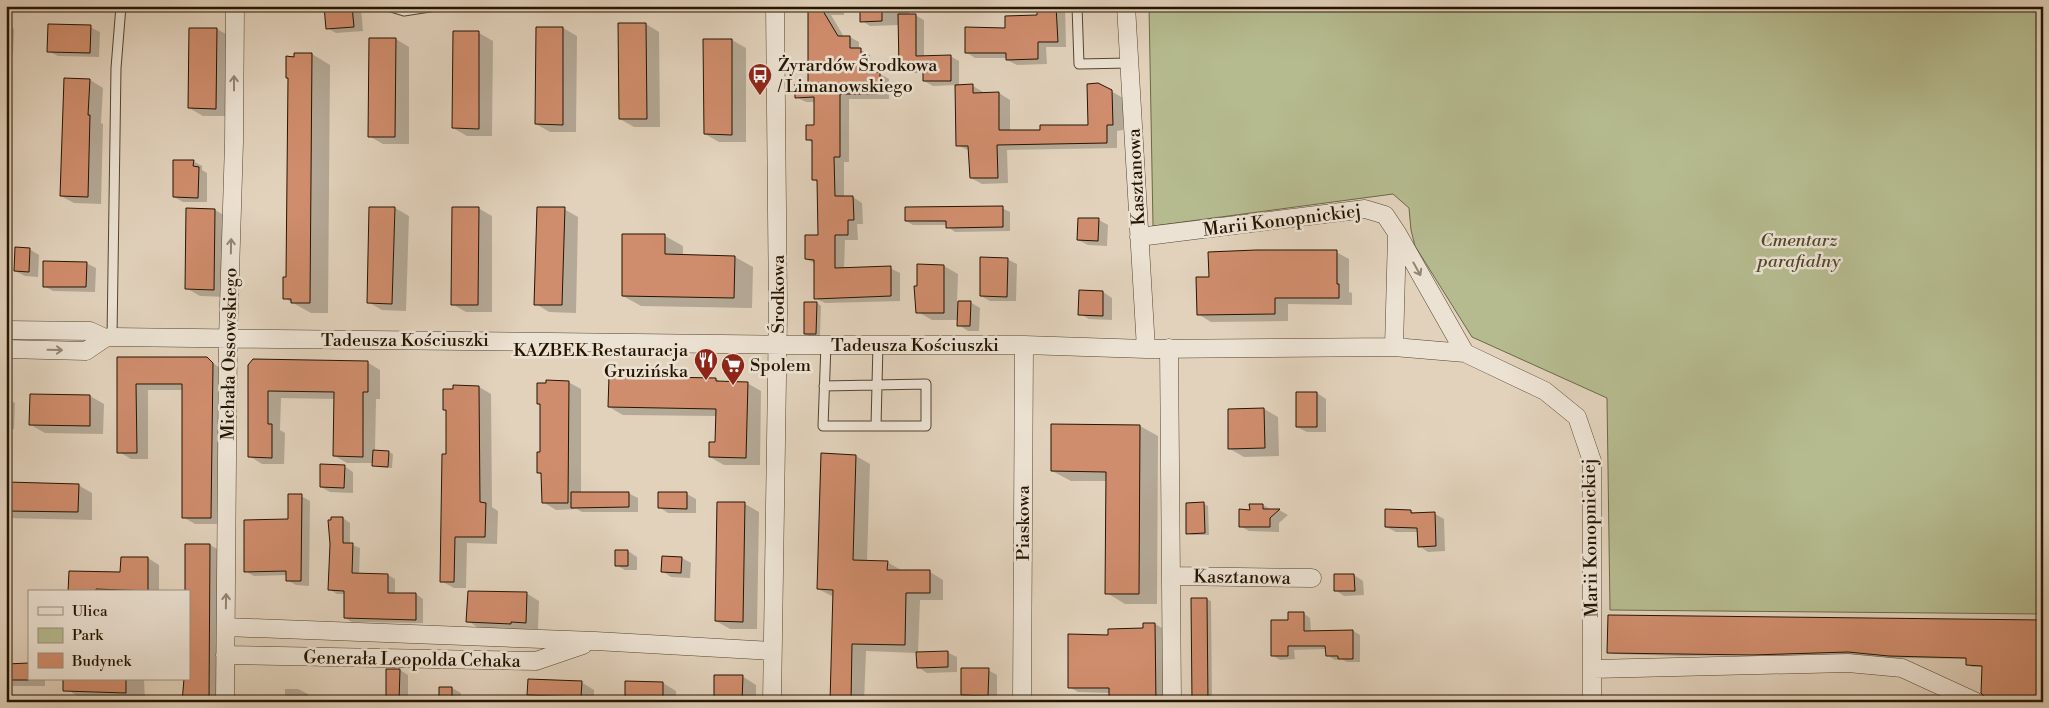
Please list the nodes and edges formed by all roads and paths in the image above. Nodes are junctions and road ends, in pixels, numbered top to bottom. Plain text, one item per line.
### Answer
1 (121, 6) edge
2 (235, 6) edge
3 (388, 6) edge
4 (436, 6) edge
5 (775, 6) edge
6 (1077, 6) edge
7 (1126, 6) edge
8 (1129, 63) junction
9 (1397, 233) junction
10 (1139, 237) junction
11 (6, 330) edge
12 (109, 338) junction
13 (228, 339) junction
14 (778, 343) junction
15 (826, 344) junction
16 (878, 344) junction
17 (1024, 345) junction
18 (1394, 347) junction
19 (1169, 348) junction
20 (6, 349) edge
21 (1146, 349) junction
22 (1465, 353) junction
23 (878, 385) junction
24 (824, 386) junction
25 (876, 426) junction
26 (1171, 576) junction
27 (1312, 578) dead end
28 (226, 627) junction
29 (595, 641) junction
30 (772, 651) junction
31 (225, 655) junction
32 (1592, 669) junction
33 (1172, 700) dead end
34 (225, 702) edge
35 (772, 702) edge
36 (1022, 702) edge
37 (1592, 702) edge
38 (1976, 702) edge

1 - 12 lane
13 -> 2 street, Michała Ossowskiego
3 - 4 lane
5 - 14 street, Środkowa
6 - 8 lane
7 - 8 street, Kasztanowa
8 - 10 street, Kasztanowa
9 - 10 street, Marii Konopnickiej
9 - 18 street
9 -> 22 street, Marii Konopnickiej
10 - 21 street, Kasztanowa
11 - 12 street, Tadeusza Kościuszki
12 - 13 street, Tadeusza Kościuszki
20 -> 12 street
13 - 14 street, Tadeusza Kościuszki
28 -> 13 street, Michała Ossowskiego
14 - 15 street, Tadeusza Kościuszki
14 - 30 street, Środkowa
15 - 16 street, Tadeusza Kościuszki
15 - 24 lane
16 - 17 street, Tadeusza Kościuszki
16 - 23 lane
17 - 21 street, Tadeusza Kościuszki
17 - 36 street, Piaskowa
18 - 19 street, Tadeusza Kościuszki
18 - 22 street, Marii Konopnickiej
19 - 21 street, Tadeusza Kościuszki
19 - 26 street, Kasztanowa
22 - 32 street, Marii Konopnickiej
23 - 24 lane
23 - 25 lane
23 - 25 lane
24 - 25 lane
26 - 27 street, Kasztanowa
26 - 33 street, Kasztanowa
28 - 29 street, Generała Leopolda Cehaka
28 - 31 street, Michała Ossowskiego
29 - 30 street, Generała Leopolda Cehaka
29 - 31 street, Generała Leopolda Cehaka
30 - 35 street, Środkowa
31 - 34 street, Michała Ossowskiego
32 - 37 street, Marii Konopnickiej
32 - 38 street

